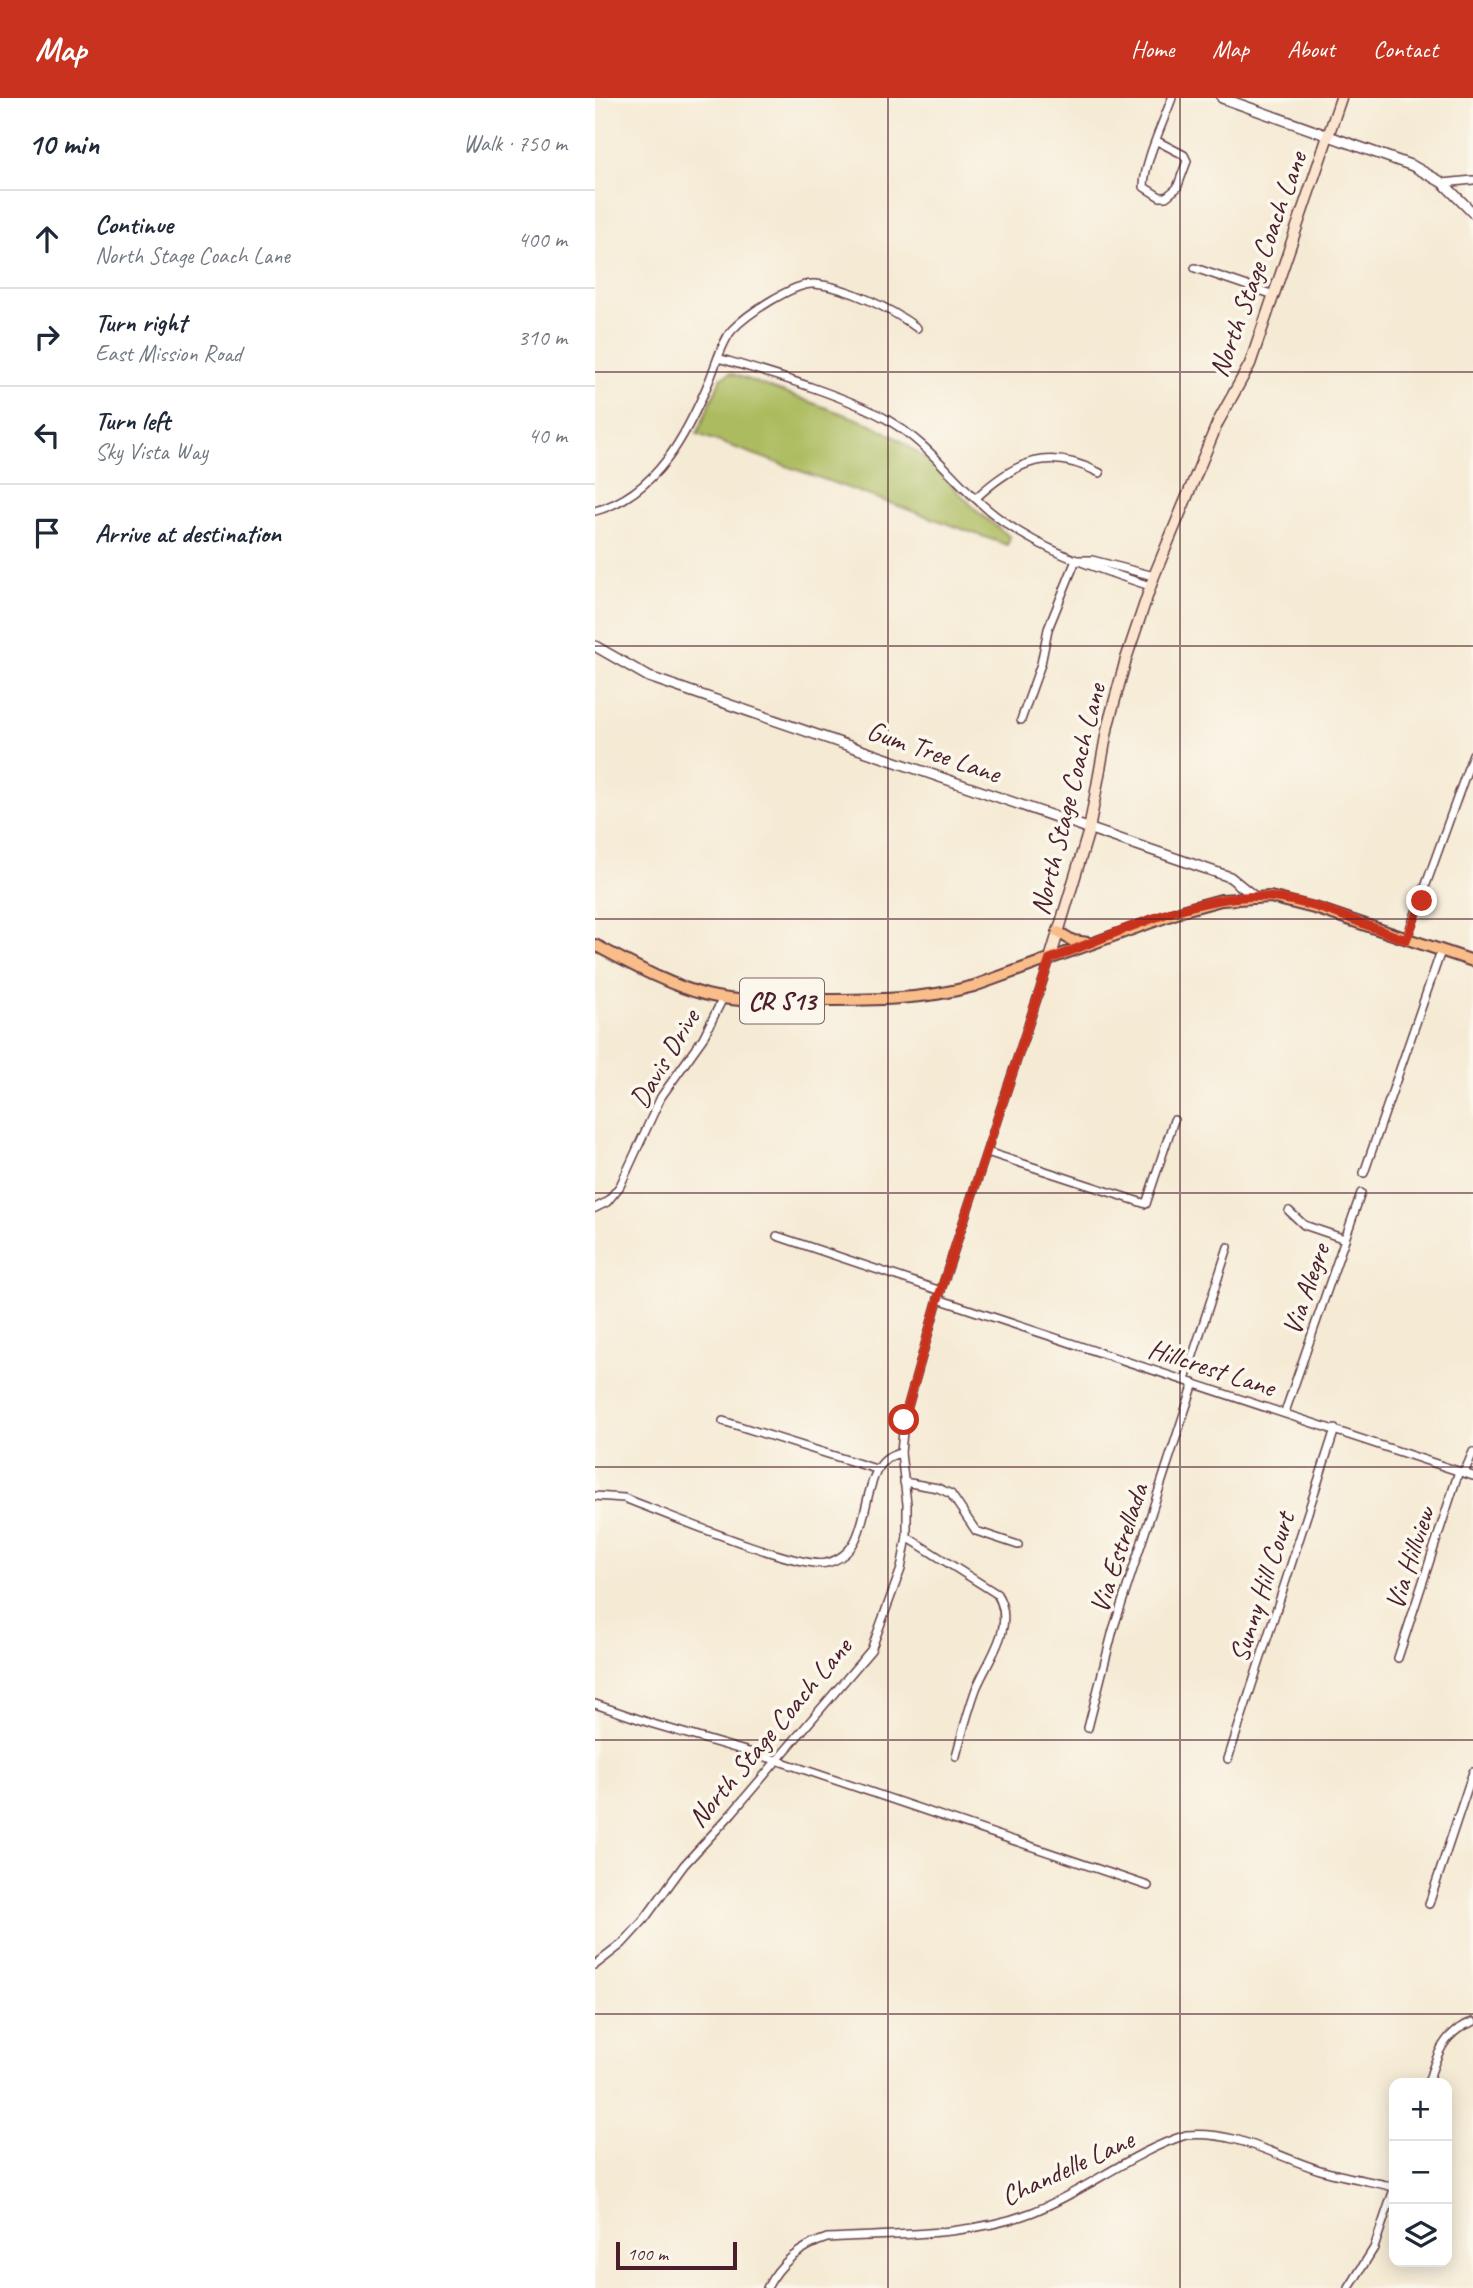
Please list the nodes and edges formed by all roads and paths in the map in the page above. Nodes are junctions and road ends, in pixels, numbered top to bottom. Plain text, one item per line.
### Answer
1 (1172, 98) edge
2 (1222, 98) edge
3 (1341, 98) edge
4 (1328, 137) junction
5 (1157, 141) junction
6 (1473, 180) edge
7 (1443, 183) junction
8 (1473, 213) edge
9 (1195, 268) dead end
10 (1274, 295) junction
11 (917, 328) dead end
12 (718, 358) junction
13 (1100, 473) dead end
14 (977, 497) junction
15 (595, 511) edge
16 (1076, 559) junction
17 (1152, 581) junction
18 (595, 646) edge
19 (1021, 720) dead end
20 (1473, 754) edge
21 (1089, 830) junction
22 (1256, 898) junction
23 (1058, 932) junction
24 (1406, 940) junction
25 (1091, 944) junction
26 (595, 945) edge
27 (1441, 951) junction
28 (1050, 959) junction
29 (1473, 961) edge
30 (723, 998) junction
31 (1174, 1120) dead end
32 (987, 1152) junction
33 (1364, 1173) dead end
34 (1360, 1193) dead end
35 (595, 1208) edge
36 (1289, 1211) dead end
37 (777, 1236) dead end
38 (1345, 1239) junction
39 (1228, 1247) dead end
40 (941, 1291) junction
41 (938, 1299) junction
42 (1185, 1380) junction
43 (1194, 1382) junction
44 (1285, 1412) junction
45 (723, 1422) dead end
46 (1335, 1429) junction
47 (1473, 1452) edge
48 (901, 1453) junction
49 (876, 1469) junction
50 (1462, 1472) junction
51 (1473, 1476) edge
52 (904, 1482) junction
53 (595, 1496) edge
54 (907, 1537) junction
55 (1018, 1545) dead end
56 (1398, 1658) dead end
57 (595, 1704) edge
58 (1088, 1728) dead end
59 (955, 1756) dead end
60 (1229, 1759) dead end
61 (776, 1760) junction
62 (1473, 1772) edge
63 (1149, 1886) dead end
64 (1429, 1904) dead end
65 (595, 1965) edge
66 (1473, 2022) edge
67 (1430, 2078) edge
68 (1389, 2187) edge
69 (1389, 2203) edge
70 (767, 2288) edge
71 (1349, 2288) edge

1 - 5 street
2 - 4 street
3 - 4 main road, North Stage Coach Lane
4 - 7 street
4 - 10 main road, North Stage Coach Lane
5 - 5 street
6 - 7 street
7 - 8 street
9 - 10 street
10 - 17 main road, North Stage Coach Lane
11 - 12 street
12 - 14 street
12 - 15 street
13 - 14 street
14 - 16 street
16 - 17 street
16 - 19 street
17 - 21 main road, North Stage Coach Lane
18 - 21 street, Gum Tree Lane
20 - 24 street
21 - 22 street, Gum Tree Lane
21 - 23 main road, North Stage Coach Lane
22 - 24 main road, CR S13
22 - 25 main road, CR S13
23 - 25 main road
23 - 28 main road, North Stage Coach Lane
24 - 27 main road, CR S13
25 - 28 main road, CR S13
26 - 30 main road, CR S13
27 - 29 main road, CR S13
27 - 33 street
28 - 30 main road, CR S13
28 - 32 street, North Stage Coach Lane
30 - 35 street, Davis Drive
31 - 32 street
32 - 40 street, North Stage Coach Lane
34 - 38 street
36 - 38 street, Via Alegre
37 - 40 street
38 - 44 street, Via Alegre
39 - 42 street
40 - 41 street, North Stage Coach Lane
41 - 42 street, Hillcrest Lane
41 - 48 street, North Stage Coach Lane
42 - 43 street, Hillcrest Lane
43 - 44 street, Hillcrest Lane
43 - 58 street, Via Estrellada
44 - 46 street, Hillcrest Lane
45 - 49 street
46 - 50 street, Hillcrest Lane
46 - 60 street, Sunny Hill Court
47 - 50 street, Via Hillview
48 - 49 street
48 - 52 street, North Stage Coach Lane
49 - 53 street
50 - 51 street, Hillcrest Lane
50 - 56 street, Via Hillview
52 - 54 street, North Stage Coach Lane
52 - 55 street
54 - 59 street
54 - 61 street, North Stage Coach Lane
57 - 61 street
61 - 63 street
61 - 65 street, North Stage Coach Lane
62 - 64 street
66 - 67 street
68 - 70 street, Chandelle Lane
69 - 71 street

